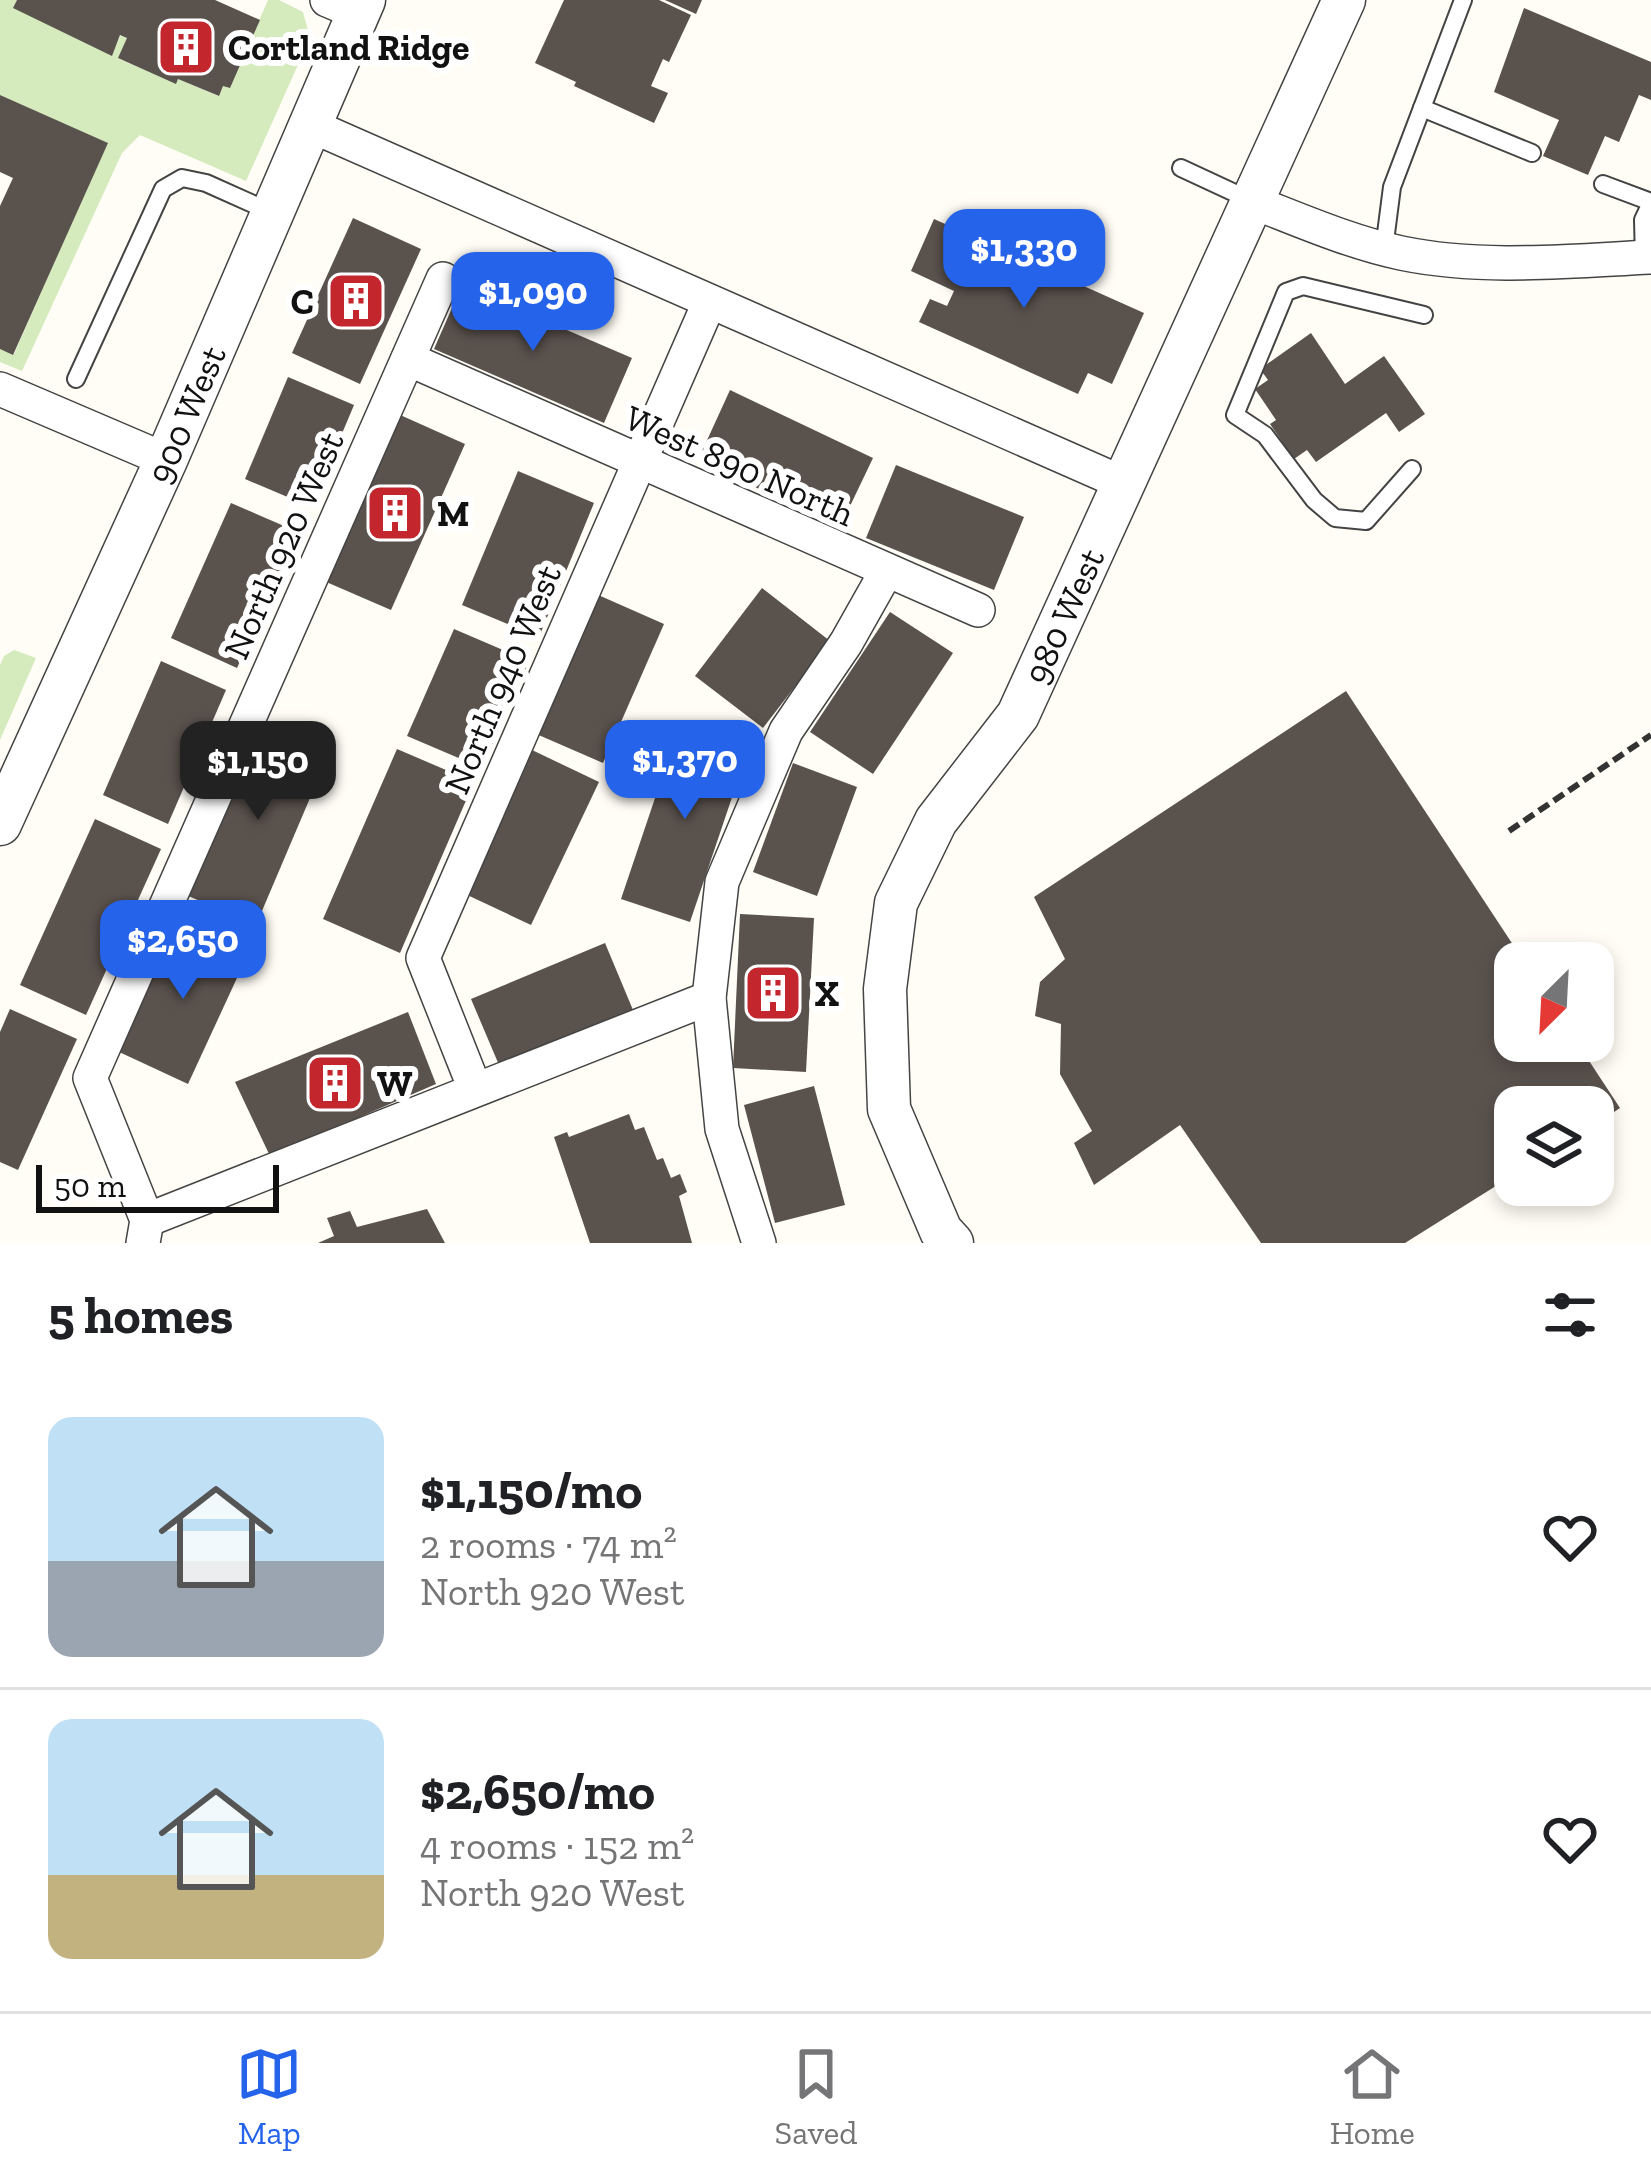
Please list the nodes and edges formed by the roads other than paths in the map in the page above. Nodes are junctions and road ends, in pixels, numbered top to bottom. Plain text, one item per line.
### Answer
1 (1344, 0) edge
2 (1462, 0) edge
3 (350, 4) edge
4 (1422, 108) junction
5 (312, 126) junction
6 (1532, 153) dead end
7 (1181, 168) dead end
8 (1603, 184) dead end
9 (1253, 202) junction
10 (1651, 202) edge
11 (274, 214) junction
12 (1384, 248) junction
13 (1648, 258) edge
14 (443, 279) dead end
15 (709, 303) junction
16 (1424, 315) dead end
17 (408, 359) junction
18 (76, 379) dead end
19 (0, 388) edge
20 (166, 460) junction
21 (638, 464) junction
22 (1412, 469) dead end
23 (1124, 484) junction
24 (886, 572) junction
25 (978, 610) dead end
26 (0, 824) edge
27 (710, 998) junction
28 (475, 1089) junction
29 (145, 1232) edge
30 (937, 1239) edge
31 (759, 1243) edge

1 - 9 street, 980 West
2 - 4 lane
3 - 5 street, 900 West
4 - 6 lane
4 - 12 lane
5 - 11 street, 900 West
5 - 15 street
7 - 9 lane
8 - 10 lane
9 - 12 street
9 - 23 street, 980 West
10 - 13 lane
11 - 18 lane
11 - 20 street, 900 West
12 - 13 street
14 - 17 street, North 920 West
15 - 21 street, North 940 West
15 - 23 street
16 - 22 lane
17 - 21 street, West 890 North
17 - 29 street, North 920 West
19 - 20 street
20 - 26 street, 900 West
21 - 24 street, West 890 North
21 - 28 street, North 940 West
23 - 30 street, 980 West
24 - 25 street, West 890 North
24 - 27 street
27 - 28 street
27 - 31 street
28 - 29 street

